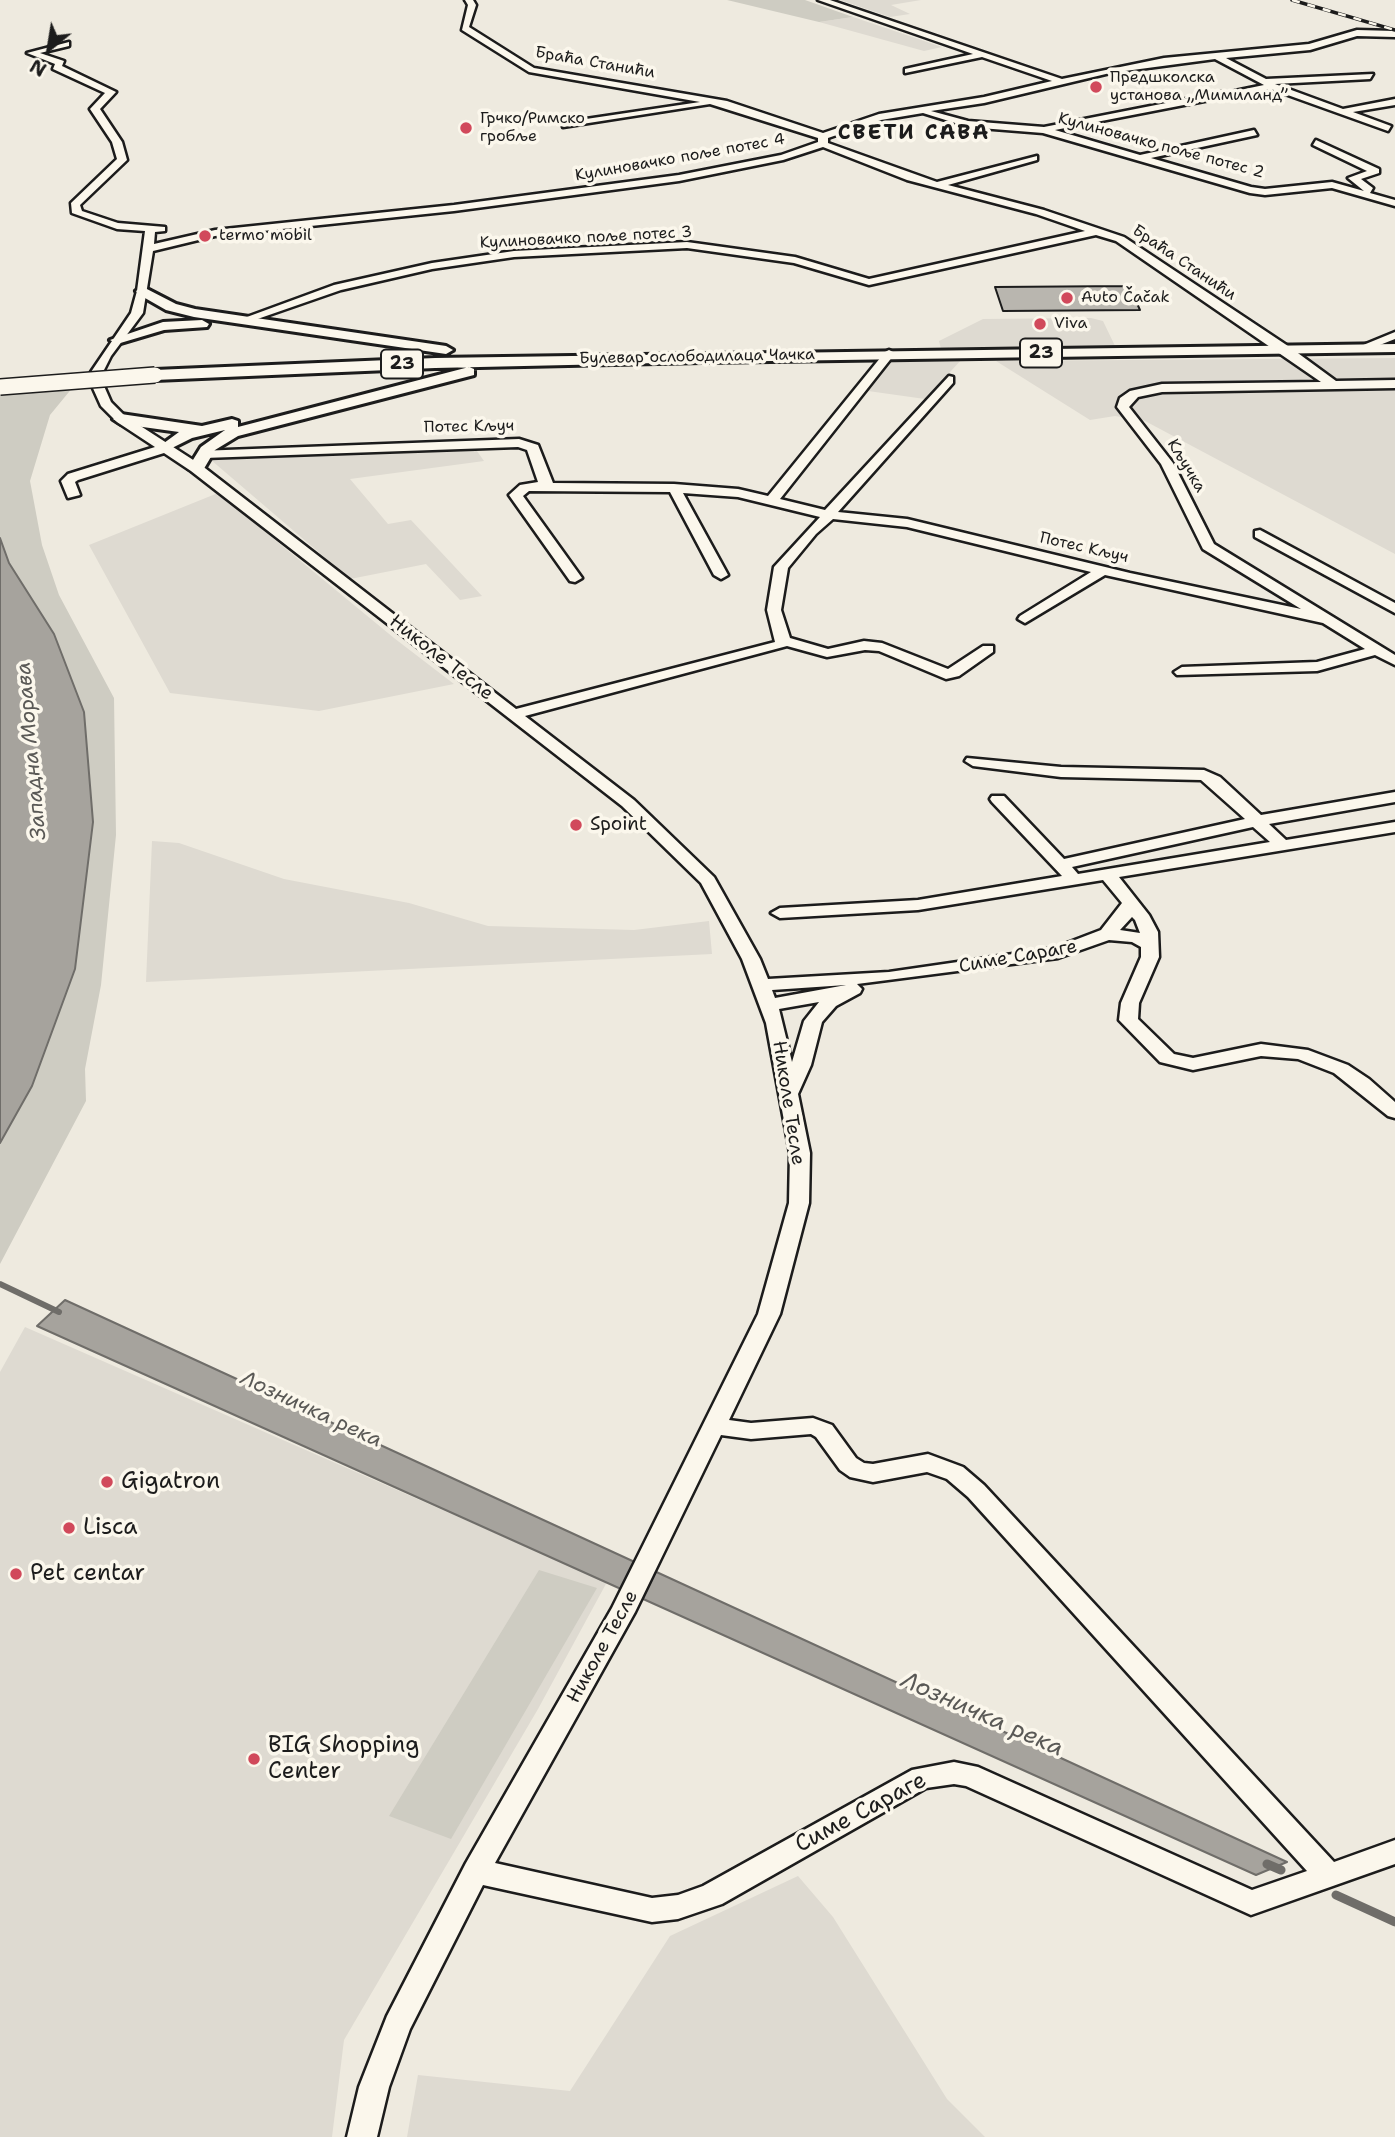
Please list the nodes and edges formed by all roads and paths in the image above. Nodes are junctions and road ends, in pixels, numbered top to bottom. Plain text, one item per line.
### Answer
1 (469, 0) edge
2 (822, 0) edge
3 (1395, 36) edge
4 (66, 44) dead end
5 (983, 55) junction
6 (1216, 56) junction
7 (908, 71) dead end
8 (1370, 76) dead end
9 (1061, 82) junction
10 (1268, 84) junction
11 (1238, 93) dead end
12 (1222, 95) dead end
13 (718, 102) junction
14 (1395, 102) edge
15 (918, 111) junction
16 (1344, 111) junction
17 (566, 125) dead end
18 (1388, 128) dead end
19 (1044, 130) junction
20 (1254, 133) dead end
21 (823, 139) junction
22 (1316, 143) dead end
23 (1142, 157) junction
24 (1034, 158) dead end
25 (935, 185) junction
26 (1365, 193) junction
27 (1395, 203) edge
28 (150, 230) junction
29 (1098, 231) junction
30 (215, 233) junction
31 (147, 249) junction
32 (143, 291) junction
33 (136, 315) junction
34 (193, 318) junction
35 (242, 321) junction
36 (1252, 328) junction
37 (1395, 335) edge
38 (117, 340) junction
39 (1362, 348) junction
40 (1395, 348) edge
41 (1340, 349) junction
42 (1287, 350) junction
43 (1226, 351) junction
44 (890, 354) junction
45 (542, 360) junction
46 (1312, 368) junction
47 (262, 370) junction
48 (949, 380) dead end
49 (1332, 384) junction
50 (1395, 384) edge
51 (0, 387) edge
52 (121, 419) junction
53 (225, 430) junction
54 (166, 445) junction
55 (200, 461) junction
56 (546, 485) junction
57 (674, 488) junction
58 (74, 495) dead end
59 (773, 499) junction
60 (830, 515) junction
61 (1260, 534) dead end
62 (1102, 570) junction
63 (721, 575) dead end
64 (575, 578) dead end
65 (1395, 609) edge
66 (1025, 619) dead end
67 (1329, 620) junction
68 (783, 641) junction
69 (988, 649) dead end
70 (1378, 650) junction
71 (1395, 661) edge
72 (1182, 672) dead end
73 (513, 714) junction
74 (973, 761) dead end
75 (1395, 797) edge
76 (998, 799) dead end
77 (1257, 821) junction
78 (1395, 827) edge
79 (1283, 846) junction
80 (1060, 865) junction
81 (1109, 876) junction
82 (1075, 881) junction
83 (1130, 904) junction
84 (780, 913) dead end
85 (1107, 934) junction
86 (1150, 945) junction
87 (889, 977) junction
88 (760, 985) junction
89 (853, 989) junction
90 (768, 1005) junction
91 (790, 1092) junction
92 (1395, 1112) edge
93 (714, 1426) junction
94 (1395, 1852) edge
95 (476, 1871) junction
96 (1329, 1876) junction
97 (362, 2137) edge

1 - 13 street, Браћа Станићи
2 - 5 street
3 - 6 street, Кулиновачко поље потес 4
4 - 28 street, Кулиновачко поље потес 4
5 - 7 street
5 - 9 street
6 - 9 street, Кулиновачко поље потес 4
6 - 10 street
8 - 10 street
9 - 15 street, Кулиновачко поље потес 4
10 - 11 street
10 - 16 street
12 - 19 street
13 - 17 street, Браћа Станићи
13 - 21 street, Браћа Станићи
14 - 16 street
15 - 19 street, Кулиновачко поље потес 2
15 - 21 street, Кулиновачко поље потес 4
16 - 18 street
19 - 23 street, Кулиновачко поље потес 2
20 - 23 street
21 - 25 street, Браћа Станићи
21 - 30 street, Кулиновачко поље потес 4
22 - 26 street
23 - 26 street, Кулиновачко поље потес 2
24 - 25 street
25 - 29 street, Браћа Станићи
26 - 27 street, Кулиновачко поље потес 2
28 - 30 street, Кулиновачко поље потес 4
28 - 31 street
29 - 35 street, Кулиновачко поље потес 3
29 - 36 street, Браћа Станићи
30 - 31 street, Кулиновачко поље потес 4
31 - 32 street
32 - 33 street
32 - 34 main road
33 - 34 main road
33 - 38 street
34 - 35 main road
34 - 38 main road
34 - 47 main road
35 - 45 main road
36 - 42 street, Браћа Станићи
36 - 43 main road
37 - 39 street
38 - 52 street, Николе Тесле
39 - 40 main road, Булевар ослободилаца Чачка / 23
39 - 41 main road, Булевар ослободилаца Чачка / 23
41 - 42 main road, Булевар ослободилаца Чачка / 23
41 - 46 main road
42 - 43 main road, Булевар ослободилаца Чачка / 23
42 - 46 street, Браћа Станићи
43 - 44 main road, Булевар ослободилаца Чачка / 23
43 - 46 main road
44 - 45 main road, Булевар ослободилаца Чачка / 23
44 - 59 street
45 - 47 main road, Булевар ослободилаца Чачка / 23
45 - 53 main road
46 - 49 street, Браћа Станићи
47 - 51 main road, Булевар ослободилаца Чачка / 23, bridge
47 - 53 main road
48 - 60 street
49 - 50 street
49 - 67 street, Кључка
52 - 53 main road
52 - 54 street, Николе Тесле
53 - 54 main road
53 - 55 main road
54 - 55 street, Николе Тесле
54 - 58 street
55 - 56 street, Потес Кључ
55 - 73 street, Николе Тесле
56 - 57 street, Потес Кључ
56 - 64 street
57 - 59 street, Потес Кључ
57 - 63 street
59 - 60 street, Потес Кључ
60 - 62 street, Потес Кључ
60 - 68 street
61 - 65 street
62 - 66 street
62 - 67 street, Потес Кључ
67 - 70 street, Кључка
68 - 69 street
68 - 73 street
70 - 71 street, Кључка
70 - 72 street
73 - 88 street, Николе Тесле
74 - 77 street
75 - 77 street
76 - 80 street
77 - 79 street
77 - 80 street
78 - 79 street
79 - 81 street
80 - 82 street
81 - 82 street
81 - 83 street
82 - 84 street
83 - 85 street
83 - 86 street
85 - 86 street
85 - 87 street, Симе Сараге
86 - 92 street
87 - 88 street
87 - 89 street
88 - 90 street, Николе Тесле
89 - 90 street
89 - 91 street
90 - 91 street, Николе Тесле
91 - 93 street, Николе Тесле
93 - 95 street, Николе Тесле
93 - 96 street
94 - 96 street, Симе Сараге
95 - 96 street, Симе Сараге
95 - 97 street, Николе Тесле

